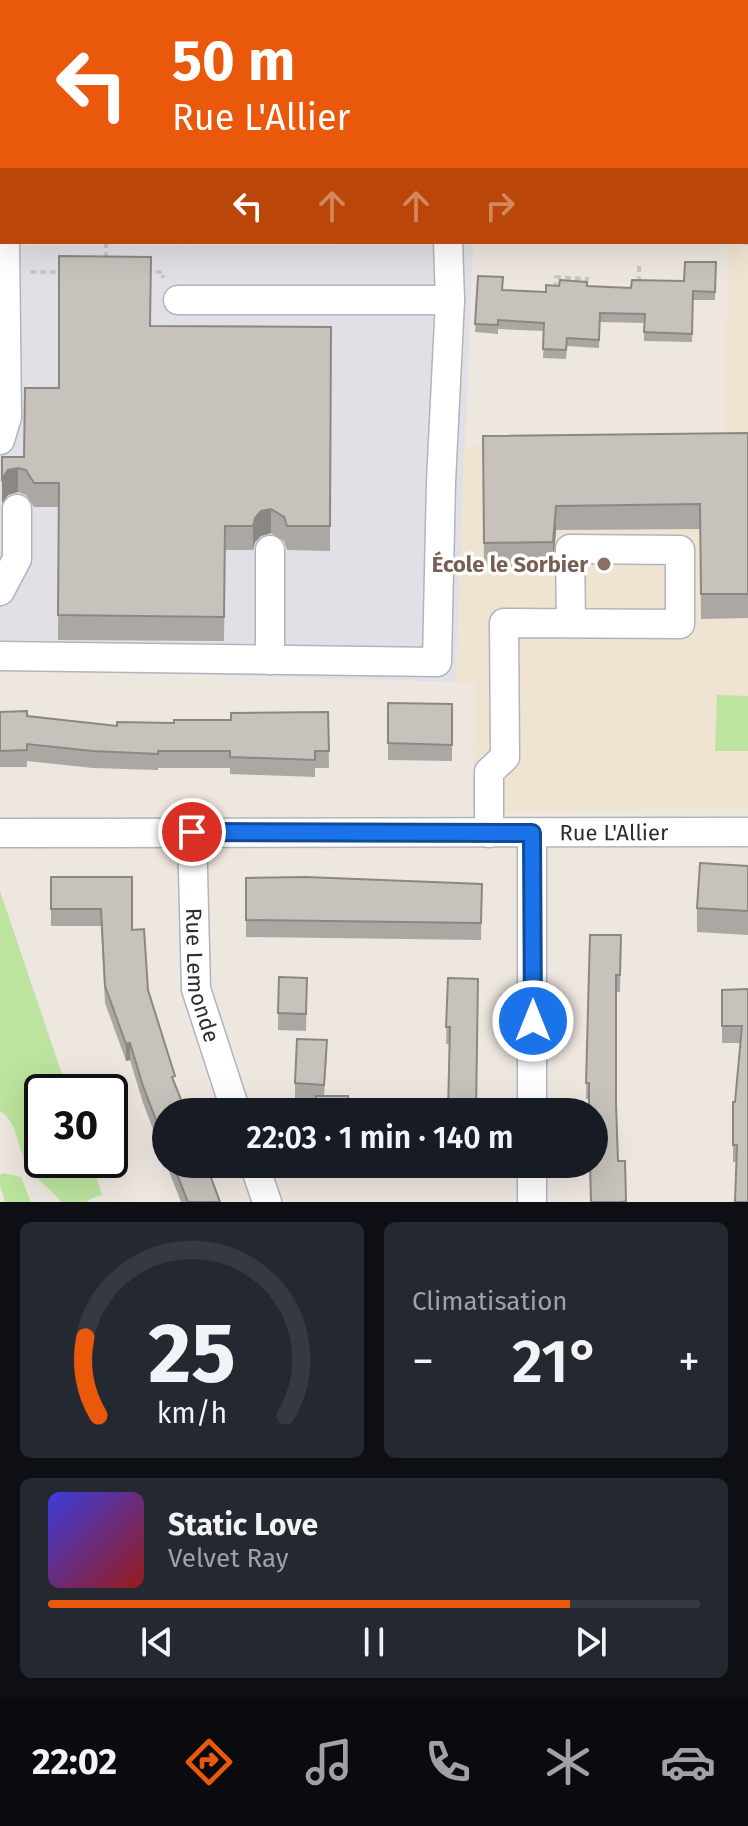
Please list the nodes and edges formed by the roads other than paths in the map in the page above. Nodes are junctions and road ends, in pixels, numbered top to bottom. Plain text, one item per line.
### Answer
1 (5, 244) edge
2 (448, 244) edge
3 (170, 291) road end
4 (450, 300) junction
5 (0, 440) edge
6 (17, 509) dead end
7 (270, 550) dead end
8 (0, 591) edge
9 (571, 623) junction
10 (0, 656) edge
11 (270, 660) junction
12 (192, 832) junction
13 (748, 832) edge
14 (0, 833) edge
15 (489, 833) junction
16 (532, 833) junction
17 (231, 1098) edge
18 (532, 1098) edge
19 (259, 1178) edge
20 (532, 1178) edge
21 (267, 1202) edge
22 (532, 1202) edge

1 - 5 street
2 - 4 street
3 - 4 street
4 - 11 street
6 - 8 street
7 - 11 street
9 - 9 street
9 - 15 street
10 - 11 street
12 - 14 street, Rue L'Allier
12 - 15 street, Rue L'Allier
12 - 17 street, Rue Lemonde
13 - 16 street, Rue L'Allier
15 - 16 street, Rue L'Allier
16 - 18 street
19 - 21 street
20 - 22 street

